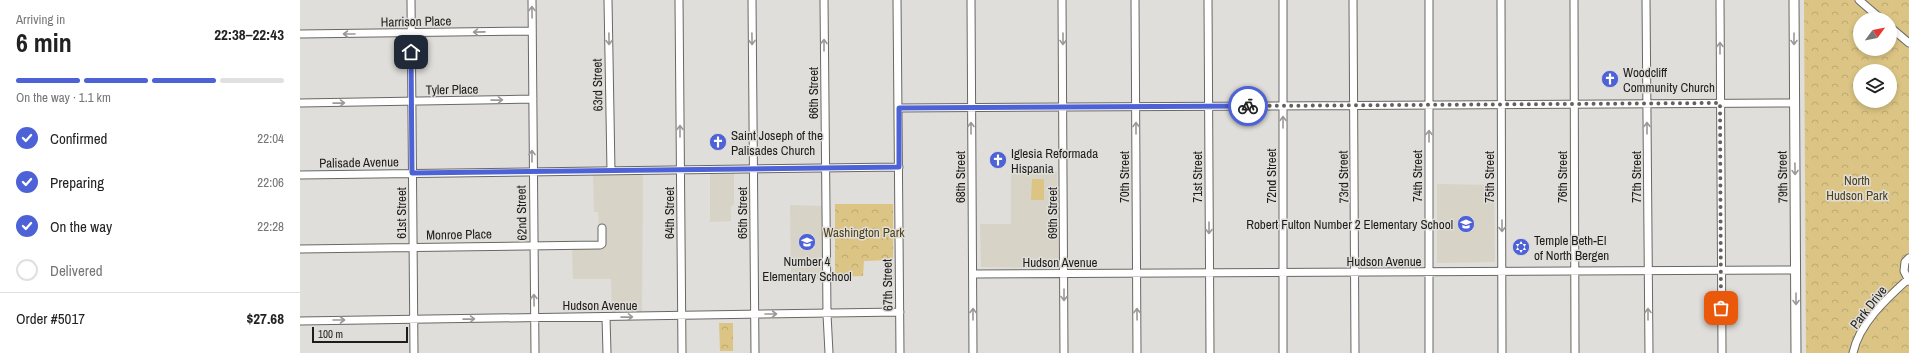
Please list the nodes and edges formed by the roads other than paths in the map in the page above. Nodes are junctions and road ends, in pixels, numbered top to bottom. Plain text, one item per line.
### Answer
1 (411, 0) edge
2 (532, 0) edge
3 (608, 0) edge
4 (678, 0) edge
5 (752, 0) edge
6 (824, 0) edge
7 (897, 0) edge
8 (971, 0) edge
9 (1062, 0) edge
10 (1135, 0) edge
11 (1208, 0) edge
12 (1283, 0) edge
13 (1353, 0) edge
14 (1429, 0) edge
15 (1501, 0) edge
16 (1574, 0) edge
17 (1646, 0) edge
18 (1720, 0) edge
19 (1794, 0) edge
20 (1859, 0) edge
21 (1873, 12) edge
22 (532, 31) junction
23 (411, 32) junction
24 (1897, 33) edge
25 (300, 34) edge
26 (1909, 43) edge
27 (533, 99) junction
28 (412, 102) junction
29 (1795, 102) junction
30 (300, 103) edge
31 (1501, 103) junction
32 (1647, 103) junction
33 (1720, 103) junction
34 (1429, 104) junction
35 (1574, 104) junction
36 (1136, 105) junction
37 (1283, 105) junction
38 (1063, 106) junction
39 (1208, 106) junction
40 (1354, 106) junction
41 (971, 107) junction
42 (899, 108) junction
43 (899, 167) junction
44 (825, 168) junction
45 (754, 169) junction
46 (610, 170) junction
47 (680, 170) junction
48 (532, 172) junction
49 (412, 173) junction
50 (300, 174) edge
51 (602, 228) dead end
52 (533, 246) junction
53 (413, 247) junction
54 (300, 249) edge
55 (1909, 258) edge
56 (1721, 270) junction
57 (1796, 270) junction
58 (1648, 271) junction
59 (1356, 272) junction
60 (1502, 272) junction
61 (1575, 272) junction
62 (1209, 273) junction
63 (1283, 273) junction
64 (1428, 273) junction
65 (973, 274) junction
66 (1136, 274) junction
67 (1064, 275) junction
68 (1908, 280) edge
69 (900, 312) junction
70 (754, 314) junction
71 (827, 314) junction
72 (681, 316) junction
73 (606, 317) junction
74 (534, 318) junction
75 (300, 320) edge
76 (414, 320) junction
77 (414, 353) edge
78 (535, 353) edge
79 (607, 353) edge
80 (682, 353) edge
81 (755, 353) edge
82 (829, 353) edge
83 (900, 353) edge
84 (973, 353) edge
85 (1064, 353) edge
86 (1137, 353) edge
87 (1210, 353) edge
88 (1283, 353) edge
89 (1355, 353) edge
90 (1429, 353) edge
91 (1502, 353) edge
92 (1576, 353) edge
93 (1649, 353) edge
94 (1722, 353) edge
95 (1796, 353) edge
96 (1852, 353) edge

1 - 23 street, 61st Street
22 -> 2 street, 62nd Street
3 -> 46 street, 63rd Street
47 -> 4 street, 64th Street
5 -> 45 street, 65th Street
44 -> 6 street, 66th Street
7 - 42 street, 67th Street
8 - 41 street, 68th Street
9 -> 38 street, 69th Street
10 - 36 street, 70th Street
11 - 39 street, 71st Street
12 - 37 street, 72nd Street
13 - 40 street, 73rd Street
14 - 34 street, 74th Street
15 - 31 street, 75th Street
16 - 35 street, 76th Street
17 - 32 street, 77th Street
33 -> 18 street
19 -> 29 street, 79th Street
20 - 21 street
22 -> 23 street, Harrison Place
22 - 27 street, 62nd Street
23 -> 25 street, Harrison Place
23 - 28 street, 61st Street
24 - 26 street
28 -> 27 street, Tyler Place
48 -> 27 street, 62nd Street
30 -> 28 street, Tyler Place
28 - 49 street, 61st Street
29 - 33 street
29 -> 57 street, 79th Street
31 - 34 street
31 - 35 street
31 -> 60 street, 75th Street
32 - 33 street
32 - 35 street
58 -> 32 street, 77th Street
33 - 56 street
34 - 40 street
64 -> 34 street, 74th Street
35 - 61 street, 76th Street
36 - 38 street
36 - 39 street
66 -> 36 street, 70th Street
37 - 39 street
37 - 40 street
63 -> 37 street, 72nd Street
38 - 41 street
38 - 67 street, 69th Street
39 -> 62 street, 71st Street
40 - 59 street, 73rd Street
41 - 42 street
65 -> 41 street, 68th Street
42 - 43 street, 67th Street
43 - 44 street, Palisade Avenue
43 - 69 street, 67th Street
44 - 45 street, Palisade Avenue
44 - 71 street, 66th Street
45 - 47 street, Palisade Avenue
45 - 70 street, 65th Street
46 - 47 street, Palisade Avenue
46 - 48 street, Palisade Avenue
47 - 72 street, 64th Street
48 - 49 street, Palisade Avenue
48 - 52 street, 62nd Street
49 - 50 street, Palisade Avenue
49 - 53 street, 61st Street
51 - 52 street, Monroe Place
52 - 53 street, Monroe Place
74 -> 52 street, 62nd Street
53 - 54 street, Monroe Place
53 - 76 street, 61st Street
55 - 68 street, Park Drive
56 - 57 street, Hudson Avenue
56 - 58 street, Hudson Avenue
56 - 94 street
57 -> 95 street, 79th Street
58 - 61 street, Hudson Avenue
93 -> 58 street, 77th Street
59 - 63 street, Hudson Avenue
59 - 64 street, Hudson Avenue
59 - 89 street, 73rd Street
60 - 61 street, Hudson Avenue
60 - 64 street, Hudson Avenue
60 - 91 street, 75th Street
61 - 92 street, 76th Street
62 - 63 street, Hudson Avenue
62 - 66 street, Hudson Avenue
62 - 87 street, 71st Street
63 - 88 street, 72nd Street
64 - 90 street, 74th Street
65 - 67 street, Hudson Avenue
84 -> 65 street, 68th Street
66 - 67 street, Hudson Avenue
86 -> 66 street, 70th Street
67 -> 85 street, 69th Street
68 - 96 street, Park Drive
69 - 71 street, Hudson Avenue
69 - 83 street, 67th Street
70 -> 71 street, Hudson Avenue
70 - 72 street, Hudson Avenue
70 - 81 street, 65th Street
71 - 82 street, 66th Street
73 -> 72 street, Hudson Avenue
72 - 80 street, 64th Street
73 - 74 street, Hudson Avenue
73 - 79 street
76 -> 74 street, Hudson Avenue
74 - 78 street, 62nd Street
75 -> 76 street, Hudson Avenue
76 - 77 street, 61st Street

